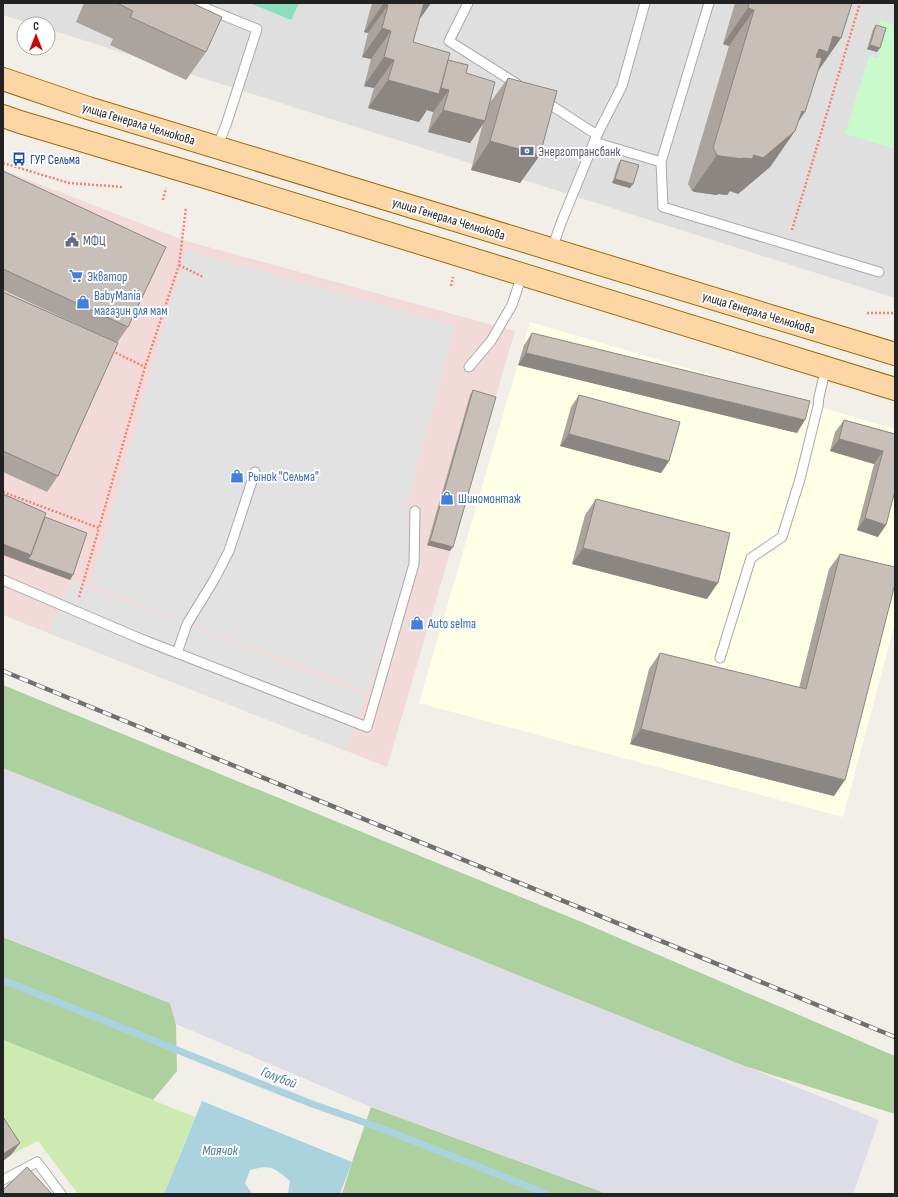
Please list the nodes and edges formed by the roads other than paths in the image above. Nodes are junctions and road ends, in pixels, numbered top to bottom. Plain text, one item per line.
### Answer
1 (193, 3) edge
2 (468, 3) edge
3 (645, 3) edge
4 (709, 3) edge
5 (3, 79) edge
6 (523, 88) edge
7 (537, 96) edge
8 (3, 116) edge
9 (596, 138) junction
10 (217, 147) junction
11 (238, 154) junction
12 (661, 162) junction
13 (214, 180) junction
14 (552, 249) junction
15 (879, 272) dead end
16 (522, 275) junction
17 (895, 354) edge
18 (469, 367) dead end
19 (826, 367) junction
20 (895, 389) edge
21 (255, 472) dead end
22 (415, 511) dead end
23 (3, 580) edge
24 (177, 653) junction
25 (720, 658) dead end
26 (3, 1180) edge
27 (61, 1194) edge

1 - 10 lane
2 - 6 lane
3 - 9 lane
4 - 12 lane
5 - 10 main road, улица Генерала Челнокова
7 - 9 lane
8 - 13 main road
9 - 12 lane
9 - 14 lane
10 - 11 main road, улица Генерала Челнокова
11 - 13 main road
11 - 14 main road, улица Генерала Челнокова
12 - 15 lane
13 - 16 main road
14 - 17 main road, улица Генерала Челнокова
16 - 18 lane
16 - 19 main road
19 - 20 main road
19 - 25 lane
21 - 24 lane
22 - 24 lane
23 - 24 lane
26 - 27 lane

